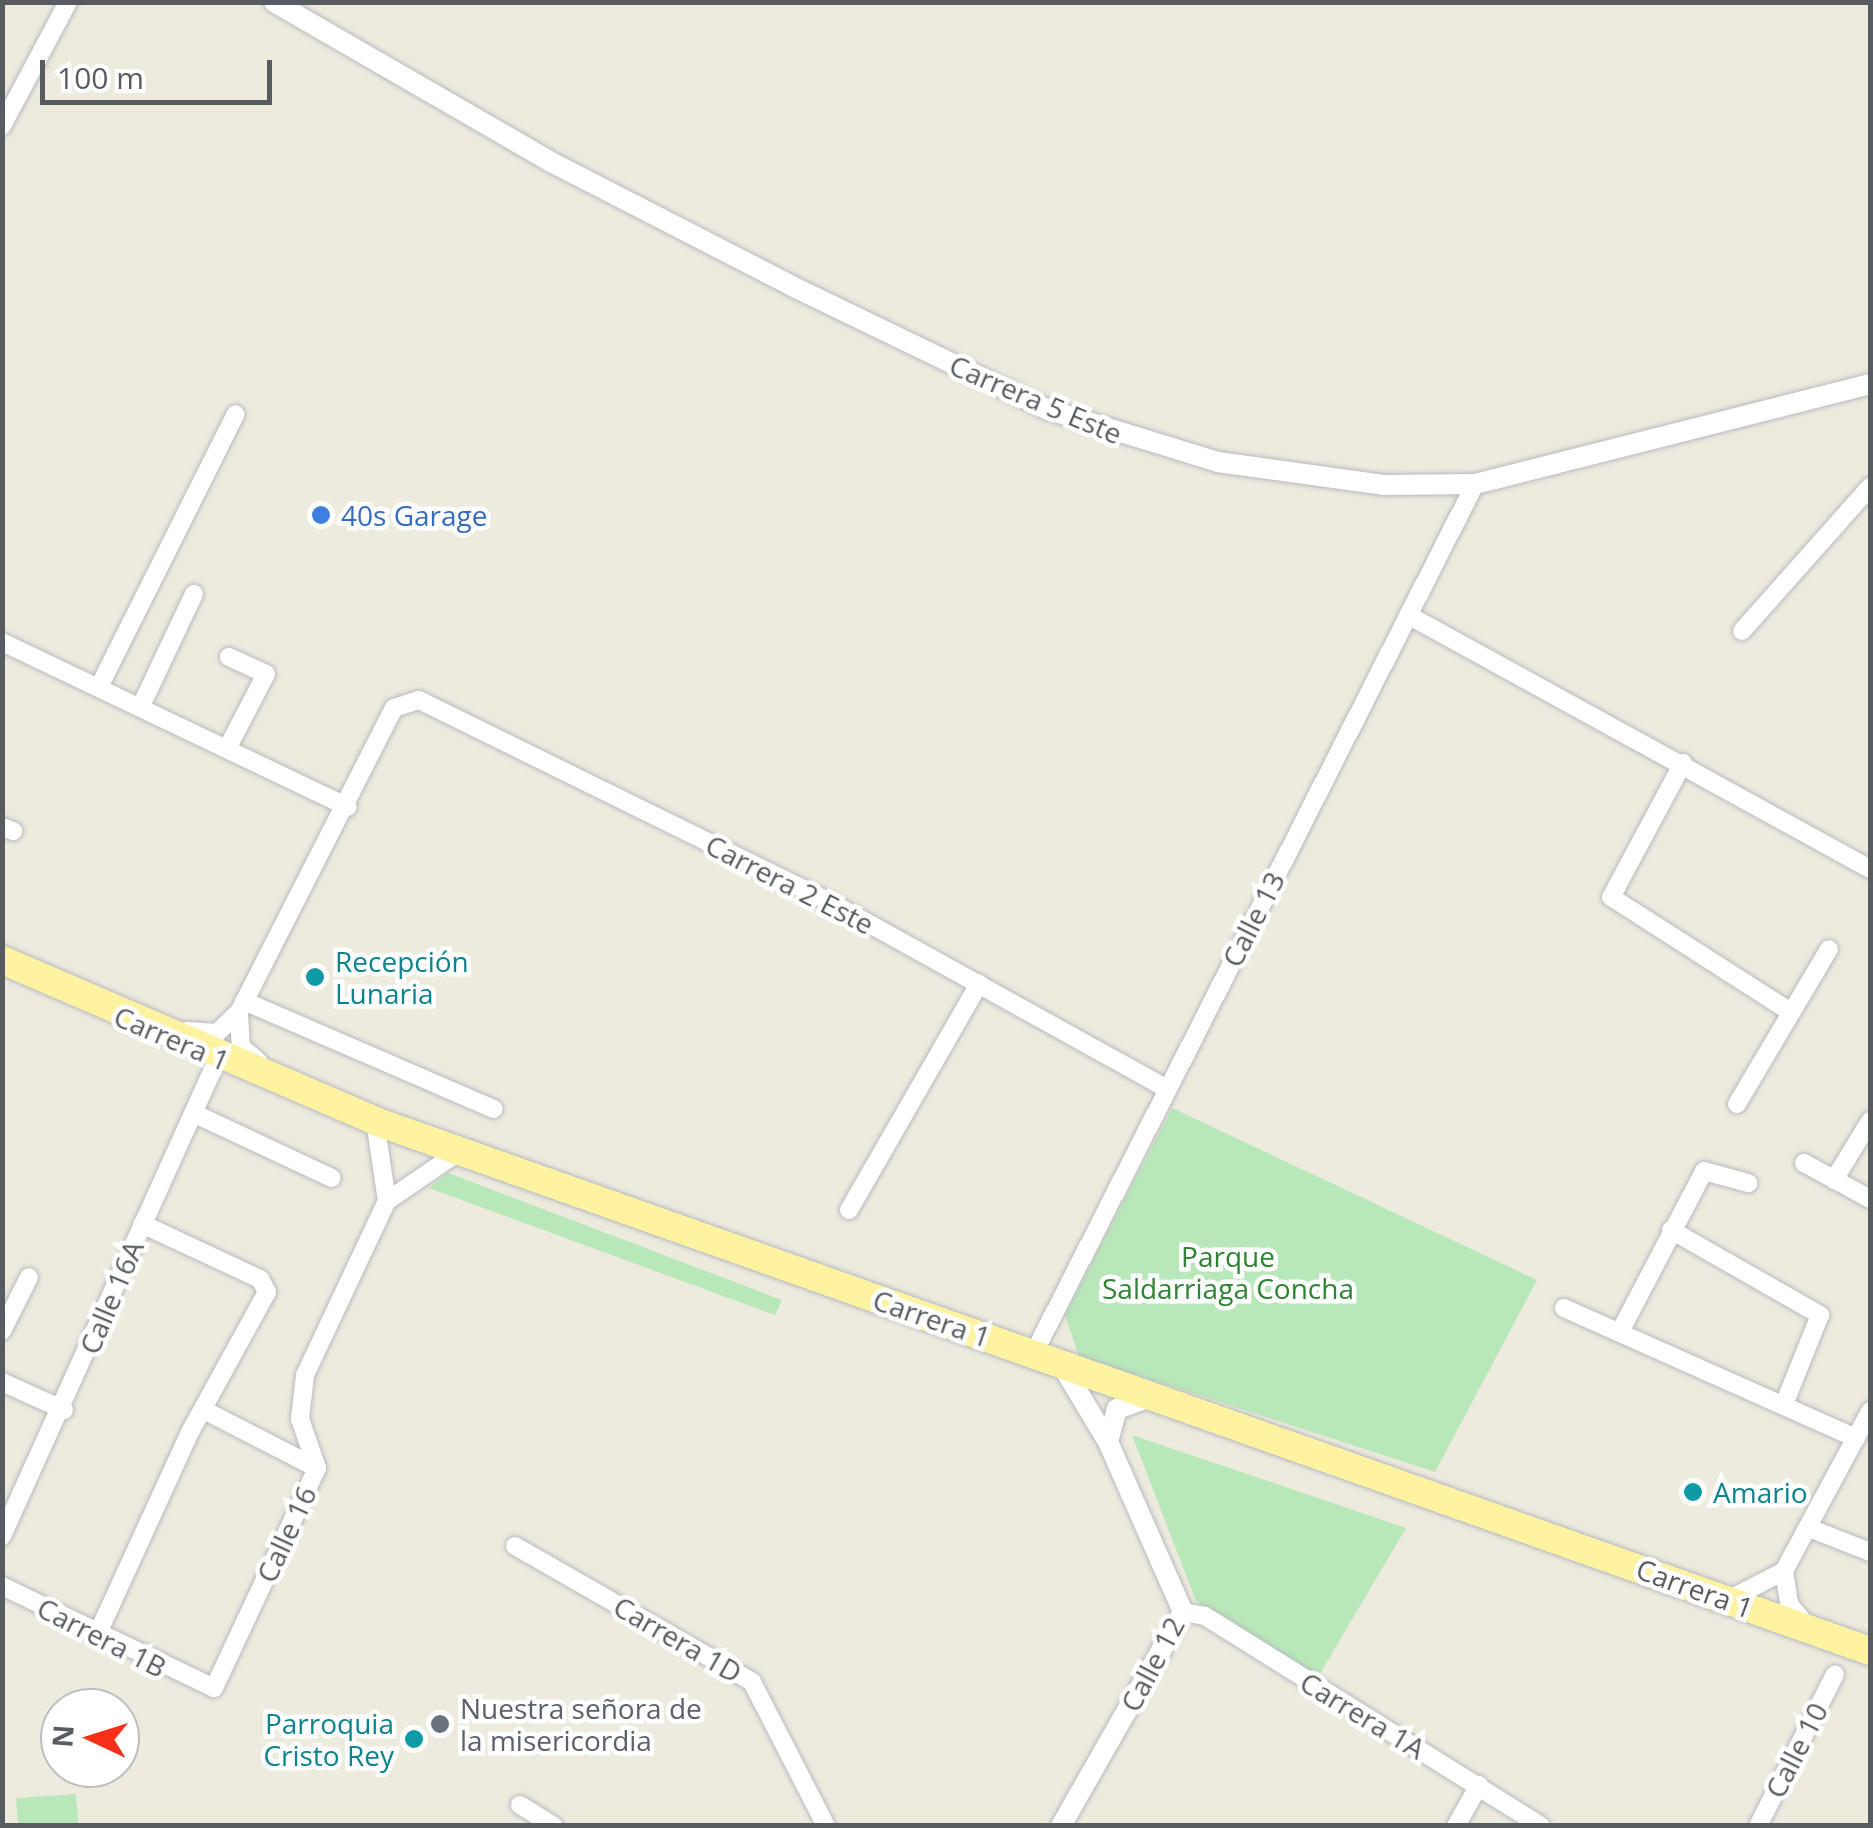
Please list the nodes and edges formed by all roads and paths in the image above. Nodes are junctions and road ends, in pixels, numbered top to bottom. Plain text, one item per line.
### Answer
1 (274, 2) edge
2 (59, 7) edge
3 (2, 126) edge
4 (1870, 384) edge
5 (236, 414) dead end
6 (1475, 484) junction
7 (1870, 486) edge
8 (194, 594) dead end
9 (1408, 615) junction
10 (1742, 631) dead end
11 (2, 642) edge
12 (229, 656) dead end
13 (99, 686) junction
14 (142, 706) junction
15 (229, 745) junction
16 (1683, 763) junction
17 (348, 806) junction
18 (1870, 869) edge
19 (1829, 949) dead end
20 (2, 960) edge
21 (979, 984) junction
22 (241, 1007) junction
23 (1791, 1012) junction
24 (121, 1017) junction
25 (218, 1058) junction
26 (288, 1088) junction
27 (1167, 1089) junction
28 (1738, 1104) dead end
29 (494, 1109) dead end
30 (192, 1113) junction
31 (375, 1121) junction
32 (1870, 1121) edge
33 (460, 1151) junction
34 (1804, 1163) dead end
35 (332, 1178) dead end
36 (1834, 1180) junction
37 (1748, 1183) dead end
38 (1870, 1199) edge
39 (387, 1201) junction
40 (849, 1210) dead end
41 (142, 1224) junction
42 (1671, 1230) junction
43 (29, 1277) dead end
44 (1564, 1308) dead end
45 (1622, 1328) junction
46 (2, 1331) edge
47 (1033, 1354) junction
48 (1063, 1367) junction
49 (2, 1382) edge
50 (1150, 1396) junction
51 (1785, 1402) junction
52 (64, 1410) junction
53 (204, 1410) junction
54 (1870, 1411) edge
55 (1856, 1438) junction
56 (1108, 1442) junction
57 (317, 1468) junction
58 (1810, 1528) junction
59 (2, 1536) edge
60 (515, 1546) dead end
61 (1870, 1552) edge
62 (1784, 1571) junction
63 (2, 1586) edge
64 (1727, 1599) junction
65 (1183, 1612) junction
66 (1810, 1629) junction
67 (98, 1633) junction
68 (1870, 1652) edge
69 (1835, 1674) dead end
70 (201, 1687) joint
71 (1479, 1785) junction
72 (520, 1805) dead end
73 (554, 1826) edge
74 (826, 1826) edge
75 (1061, 1826) edge
76 (1456, 1826) edge
77 (1540, 1826) edge
78 (1758, 1826) edge

1 - 6 street, Carrera 5 Este
2 - 3 street
4 - 6 street, Carrera 5 Este
5 - 13 street
6 - 9 street, Calle 13
7 - 10 street
8 - 14 street
9 - 16 street
9 - 27 street, Calle 13
11 - 13 street
12 - 15 street
13 - 14 street
14 - 15 street
15 - 17 street
16 - 18 street
16 - 23 street
17 - 21 street, Carrera 2 Este
17 - 22 street
19 - 23 street
20 - 24 main road, Carrera 1
21 - 27 street, Carrera 2 Este
21 - 40 street
22 - 24 street
22 - 26 street
22 - 29 street
23 - 28 street
24 - 25 main road, Carrera 1
25 - 26 main road, Carrera 1
25 - 30 street, Calle 16A
26 - 31 main road, Carrera 1
27 - 47 street, Calle 13
30 - 35 street
30 - 41 street, Calle 16A
31 - 33 main road, Carrera 1
31 - 39 street
32 - 36 street
33 - 39 street
33 - 47 main road, Carrera 1
34 - 36 street
36 - 38 street
37 - 42 street
39 - 57 street, Calle 16
41 - 52 street, Calle 16A
41 - 53 street
42 - 45 street
42 - 51 street
43 - 46 street
44 - 45 street
45 - 51 street
47 - 48 main road, Carrera 1
48 - 50 main road, Carrera 1
48 - 56 street, Calle 12
49 - 52 street
50 - 56 street
50 - 64 main road, Carrera 1
51 - 55 street
52 - 59 street, Calle 16A
53 - 57 street
53 - 67 street
54 - 55 street
55 - 58 street
56 - 65 street, Calle 12
57 - 70 street, Calle 16
58 - 61 street
58 - 62 street
60 - 74 street, Carrera 1D
62 - 64 street
62 - 66 street
63 - 67 street, Carrera 1B
64 - 66 main road, Carrera 1
65 - 71 street, Carrera 1A
65 - 75 street, Calle 12
66 - 68 main road, Carrera 1
67 - 70 street, Carrera 1B
69 - 78 street, Calle 10
71 - 76 street
71 - 77 street, Carrera 1A
72 - 73 street

